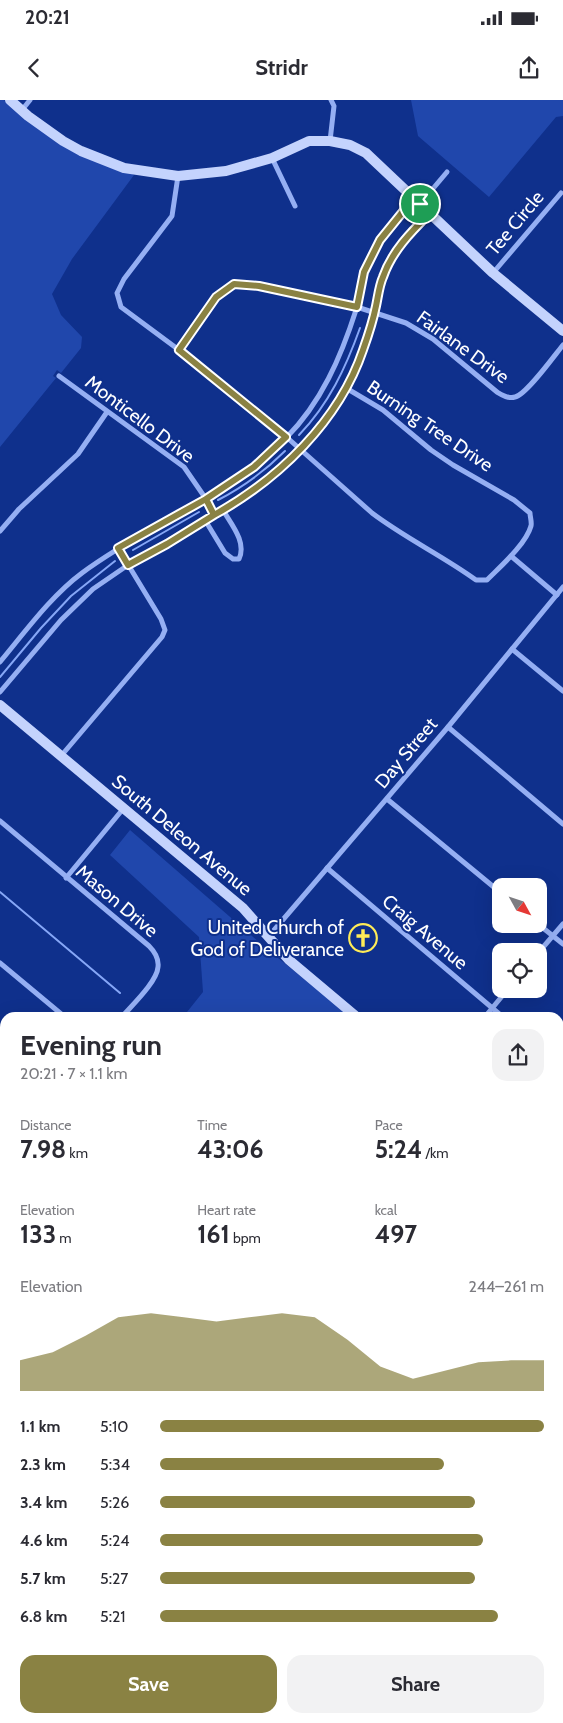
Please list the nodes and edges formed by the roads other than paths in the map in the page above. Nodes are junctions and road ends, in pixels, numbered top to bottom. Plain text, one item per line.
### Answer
1 (10, 100) edge
2 (30, 100) edge
3 (331, 100) edge
4 (22, 110) junction
5 (330, 141) junction
6 (272, 158) junction
7 (447, 172) dead end
8 (178, 176) junction
9 (561, 193) dead end
10 (417, 201) junction
11 (295, 206) dead end
12 (430, 213) junction
13 (493, 273) junction
14 (357, 307) junction
15 (375, 312) junction
16 (563, 331) edge
17 (563, 345) edge
18 (179, 350) junction
19 (59, 376) dead end
20 (346, 388) junction
21 (107, 412) junction
22 (286, 437) junction
23 (300, 449) junction
24 (206, 499) junction
25 (223, 510) junction
26 (214, 515) junction
27 (205, 520) junction
28 (0, 531) edge
29 (118, 548) junction
30 (510, 556) junction
31 (128, 565) junction
32 (563, 587) edge
33 (557, 594) junction
34 (512, 649) junction
35 (0, 662) edge
36 (563, 691) edge
37 (0, 692) edge
38 (0, 705) edge
39 (448, 727) junction
40 (61, 756) junction
41 (387, 799) junction
42 (124, 808) junction
43 (0, 821) edge
44 (563, 824) edge
45 (327, 868) junction
46 (66, 878) junction
47 (492, 886) edge
48 (563, 924) edge
49 (548, 932) edge
50 (270, 936) junction
51 (553, 936) junction
52 (547, 943) edge
53 (563, 944) edge
54 (0, 963) edge
55 (500, 998) edge
56 (492, 1008) junction
57 (59, 1012) edge
58 (126, 1012) edge
59 (351, 1012) edge
60 (489, 1012) edge
61 (497, 1012) edge

1 - 4 street
2 - 4 street
3 - 5 street
4 - 8 street
5 - 6 street
5 - 10 street
6 - 8 street
6 - 11 street
7 - 10 street
8 - 18 street, Burning Tree Drive
9 - 13 street, Tee Circle
10 - 12 street
10 - 14 street
12 - 13 street
12 - 15 street
13 - 16 street
14 - 15 street, Fairlane Drive
14 - 18 street, Fairlane Drive
14 - 22 street
15 - 17 street, Fairlane Drive
15 - 20 street
18 - 22 street, Burning Tree Drive
19 - 21 street, Monticello Drive
20 - 23 street
20 - 30 street, Burning Tree Drive
21 - 24 street, Monticello Drive
21 - 28 street
22 - 23 street, Burning Tree Drive
22 - 24 street
23 - 25 street
23 - 30 street, Burning Tree Drive
24 - 26 street, Monticello Drive
24 - 29 street
25 - 26 street
25 - 27 street
26 - 27 street
27 - 31 street
29 - 31 street
29 - 35 street
30 - 33 street
31 - 37 street
31 - 40 street
32 - 33 street, Day Street
33 - 34 street, Day Street
34 - 36 street
34 - 39 street, Day Street
38 - 40 street, South Deleon Avenue
39 - 41 street, Day Street
39 - 44 street
40 - 42 street, South Deleon Avenue
41 - 45 street, Day Street
41 - 47 street
42 - 46 street
42 - 50 street, South Deleon Avenue
43 - 46 street, Mason Drive
45 - 50 street, Day Street
45 - 56 street, Craig Avenue
46 - 58 street, Mason Drive
48 - 51 street
49 - 51 street
50 - 59 street, South Deleon Avenue
51 - 52 street
51 - 53 street
54 - 57 street
55 - 56 street
56 - 60 street
56 - 61 street, Craig Avenue

